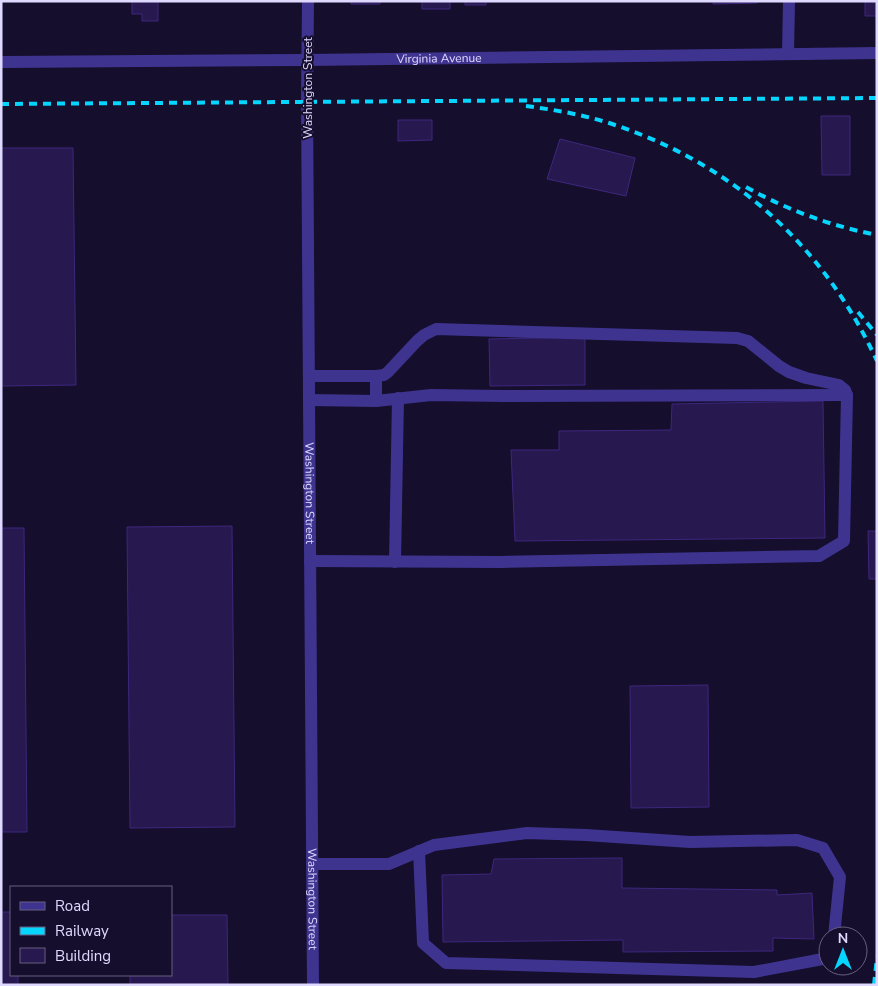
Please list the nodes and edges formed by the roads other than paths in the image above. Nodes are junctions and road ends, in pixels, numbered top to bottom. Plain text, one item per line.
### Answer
1 (308, 1) edge
2 (789, 1) edge
3 (877, 53) edge
4 (788, 54) junction
5 (307, 60) junction
6 (1, 62) edge
7 (309, 376) junction
8 (376, 376) junction
9 (847, 395) junction
10 (398, 398) junction
11 (309, 400) junction
12 (376, 401) junction
13 (310, 561) junction
14 (395, 562) junction
15 (419, 851) junction
16 (312, 864) junction
17 (835, 926) edge
18 (818, 960) edge
19 (313, 985) edge

1 - 5 street, Washington Street
2 - 4 street
3 - 4 street, Virginia Avenue
4 - 5 street, Virginia Avenue
5 - 6 street, Virginia Avenue
5 - 7 street, Washington Street
7 - 8 street
7 - 11 street, Washington Street
8 - 9 street
8 - 12 street
9 - 10 street
9 - 14 street
10 - 12 street
10 - 14 street
11 - 12 street
11 - 13 street, Washington Street
13 - 14 street
13 - 16 street, Washington Street
15 - 16 street
15 - 17 street
15 - 18 street
16 - 19 street, Washington Street

